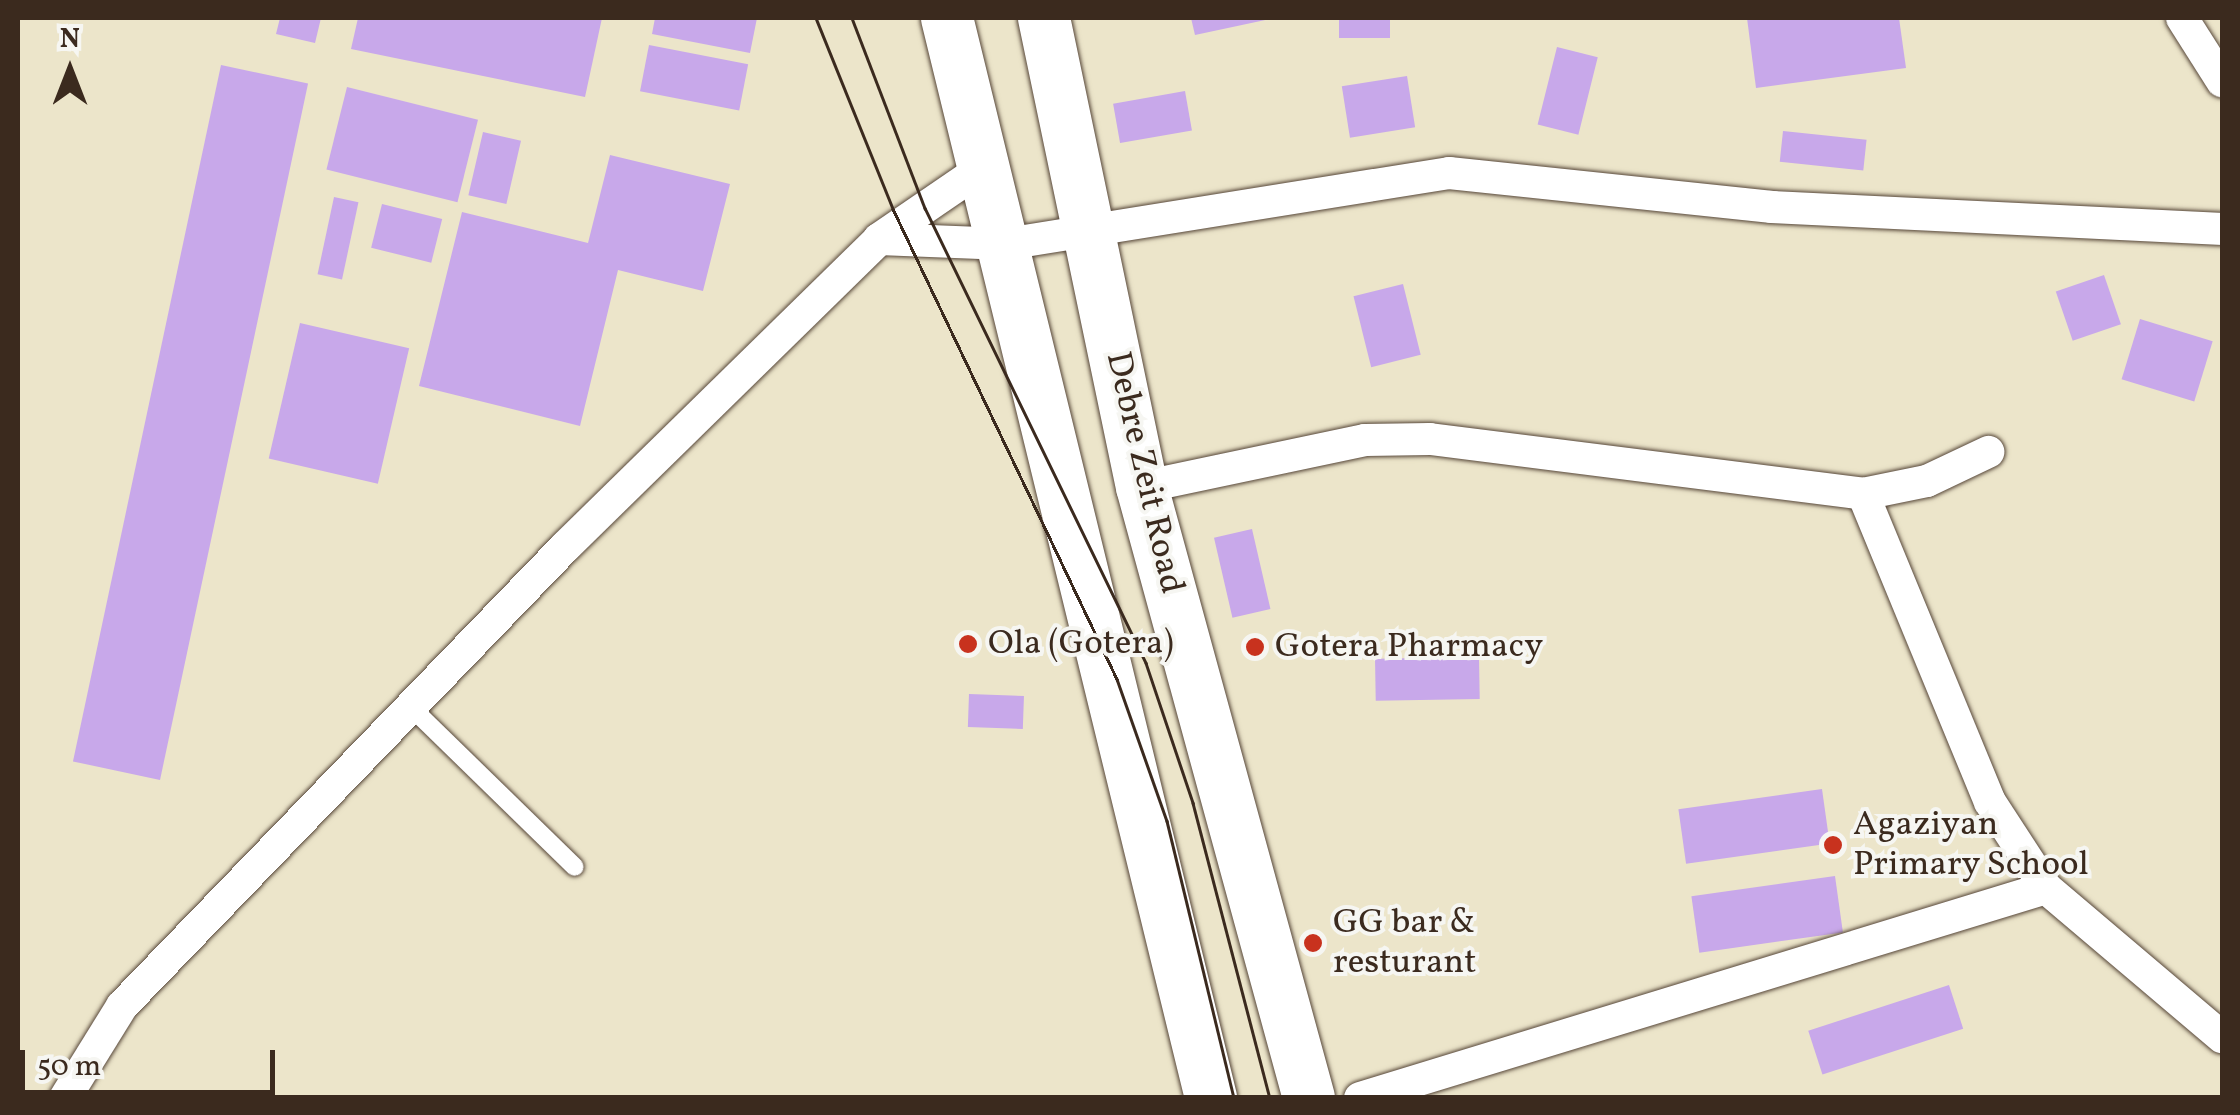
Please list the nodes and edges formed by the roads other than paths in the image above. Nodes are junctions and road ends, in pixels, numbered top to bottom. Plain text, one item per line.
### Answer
1 (1044, 18) edge
2 (2182, 18) edge
3 (950, 28) edge
4 (2222, 80) edge
5 (988, 165) junction
6 (2222, 229) edge
7 (1091, 234) junction
8 (879, 239) junction
9 (1006, 244) junction
10 (1988, 452) dead end
11 (1142, 487) junction
12 (1864, 494) junction
13 (415, 711) junction
14 (575, 867) dead end
15 (2046, 888) junction
16 (2222, 1037) edge
17 (65, 1098) edge
18 (1211, 1098) edge
19 (1309, 1098) edge
20 (1360, 1098) edge

1 - 7 main road, Debre Zeit Road
2 - 4 street
3 - 5 main road
5 - 8 street
5 - 9 main road
6 - 7 street
7 - 9 street
7 - 11 main road, Debre Zeit Road
8 - 9 street
8 - 13 street
9 - 18 main road
10 - 12 street
11 - 12 street
11 - 19 main road, Debre Zeit Road
12 - 15 street
13 - 14 lane
13 - 17 street
15 - 16 street
15 - 20 street

